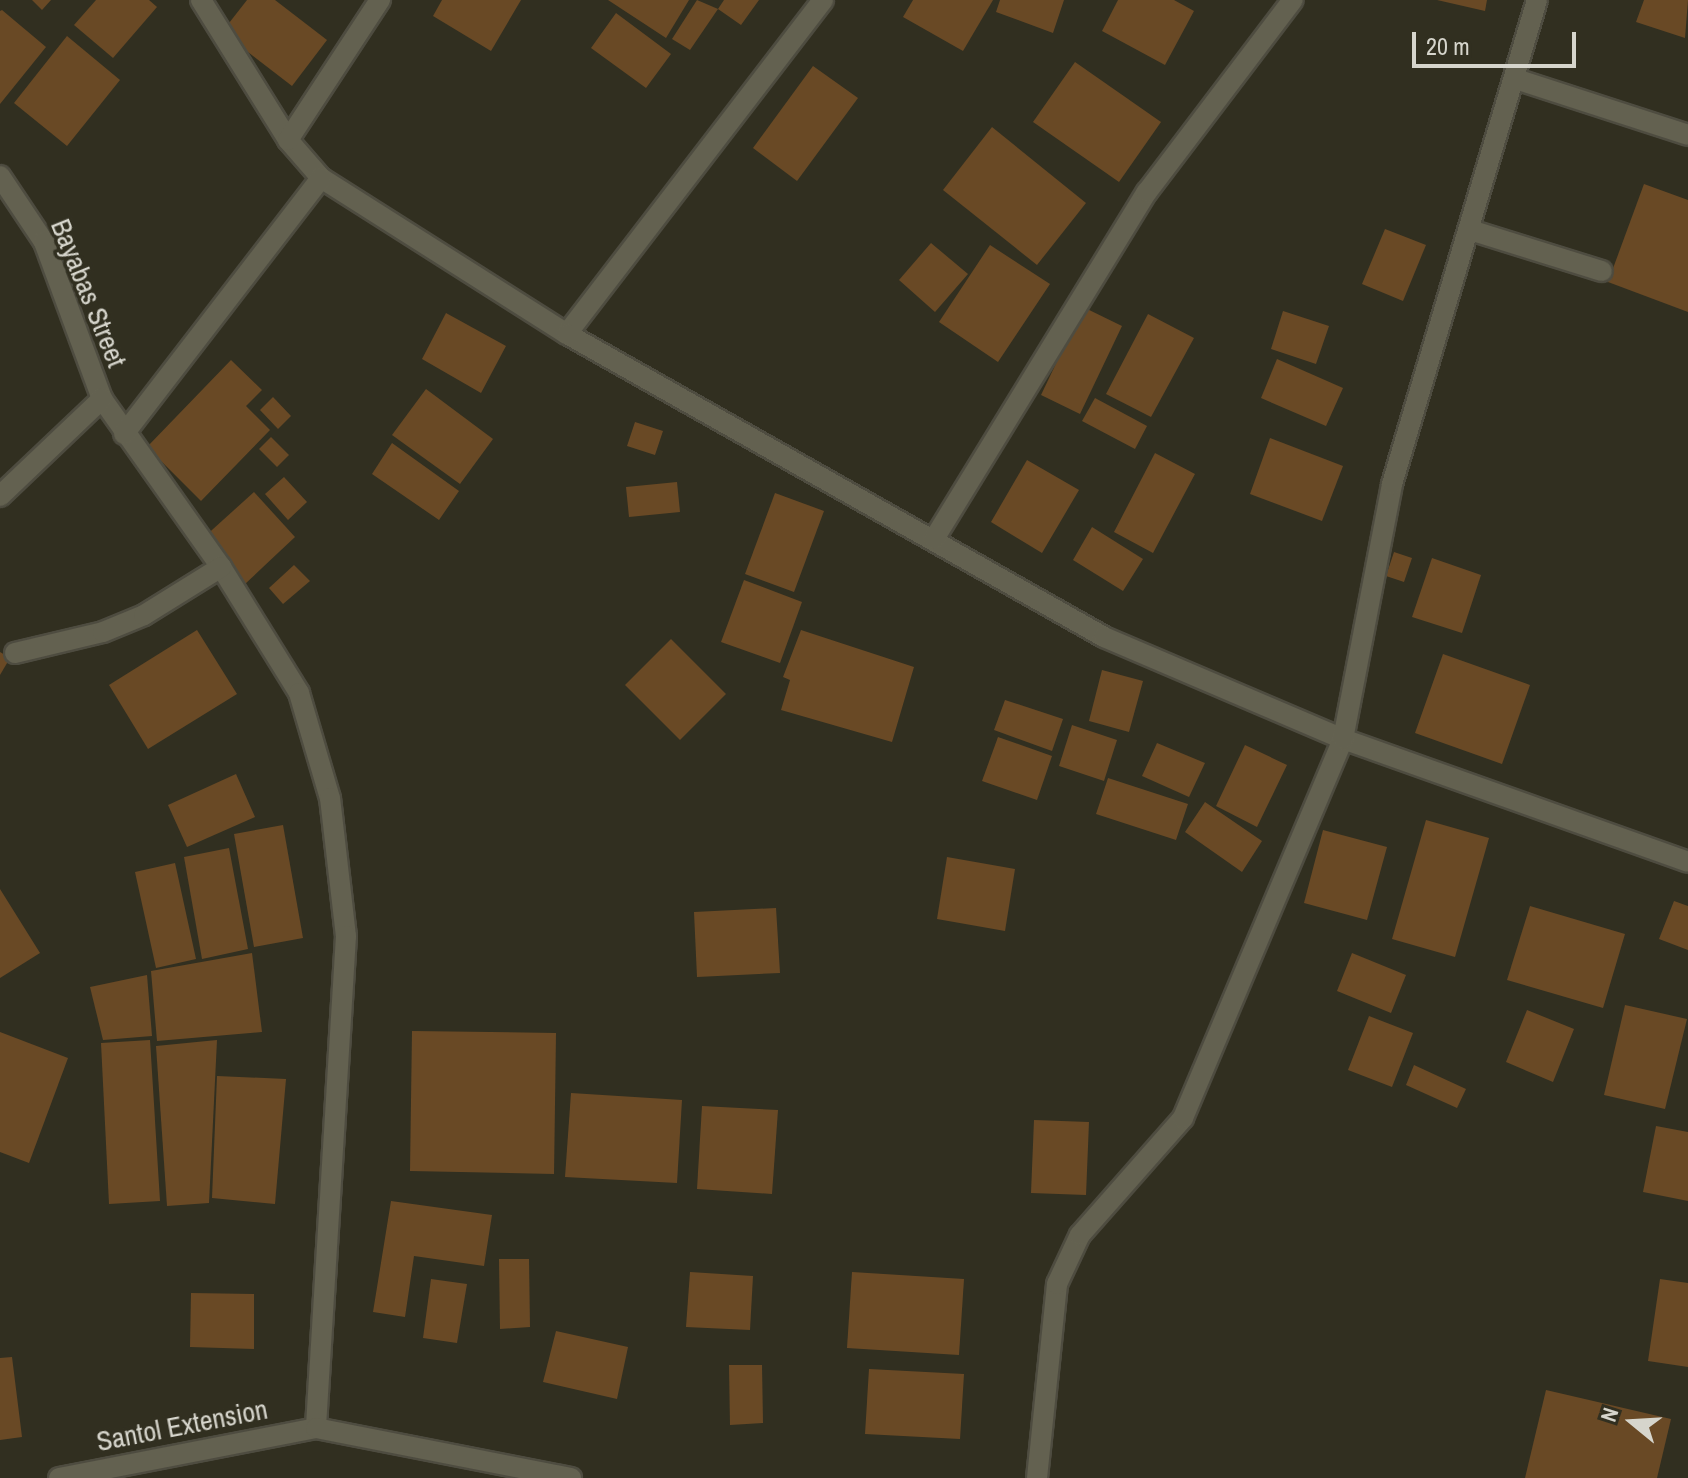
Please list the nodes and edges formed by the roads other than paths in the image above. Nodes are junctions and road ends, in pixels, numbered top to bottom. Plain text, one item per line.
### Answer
1 (201, 0) edge
2 (380, 0) edge
3 (823, 0) edge
4 (1293, 0) edge
5 (1537, 0) edge
6 (1516, 79) junction
7 (1688, 135) edge
8 (288, 140) junction
9 (0, 176) edge
10 (321, 178) junction
11 (1470, 230) junction
12 (1602, 271) dead end
13 (567, 334) junction
14 (102, 399) junction
15 (124, 434) junction
16 (0, 496) edge
17 (934, 539) junction
18 (221, 567) junction
19 (15, 653) dead end
20 (1343, 739) junction
21 (1688, 862) edge
22 (316, 1428) junction
23 (59, 1478) edge
24 (571, 1478) edge
25 (1037, 1478) edge

1 - 8 street
2 - 8 street
3 - 13 street
4 - 17 street
5 - 6 street
6 - 7 street
6 - 11 street
8 - 10 street
9 - 14 street, Bayabas Street
10 - 13 street
10 - 15 street
11 - 12 street
11 - 20 street
13 - 17 street
14 - 15 street, Bayabas Street
14 - 16 street
15 - 18 street, Bayabas Street
17 - 20 street
18 - 19 street
18 - 22 street, Bayabas Street
20 - 21 street
20 - 25 street
22 - 23 street, Santol Extension
22 - 24 street

